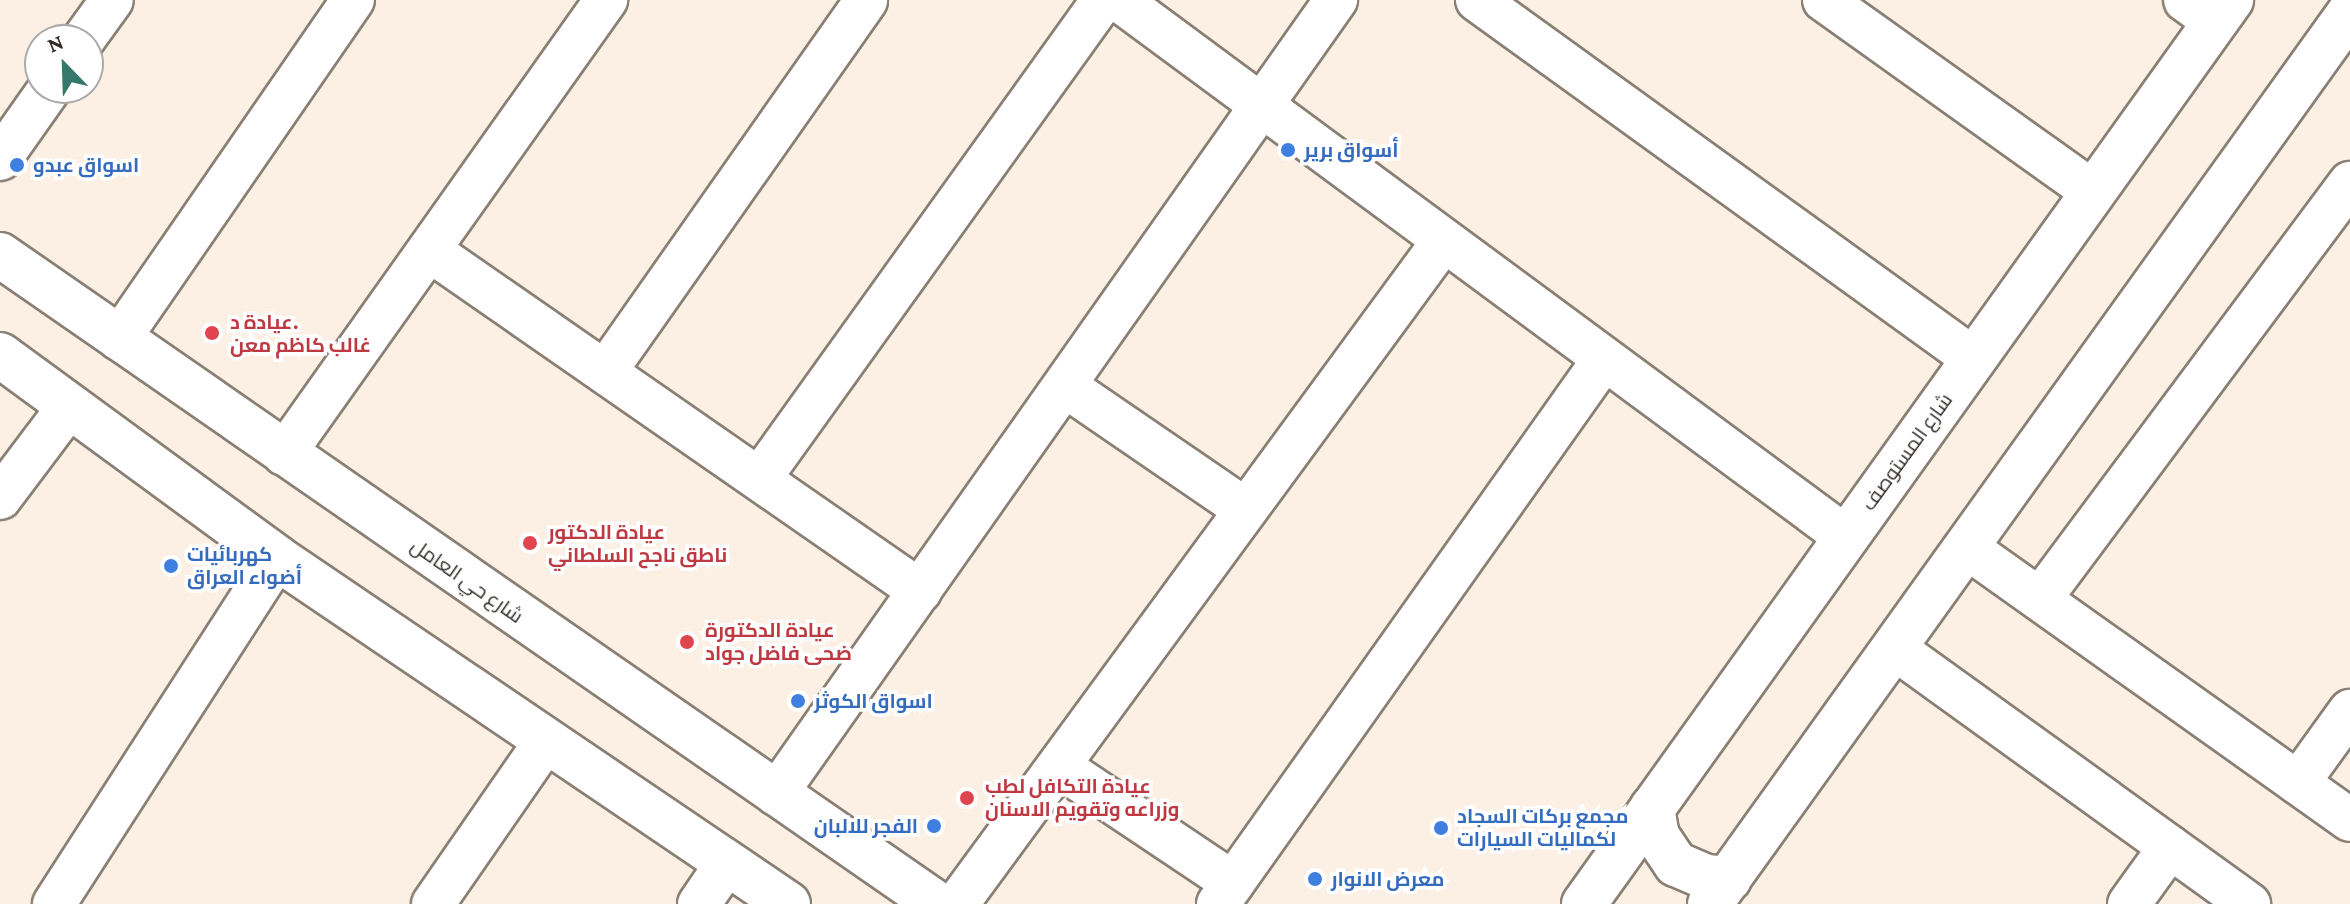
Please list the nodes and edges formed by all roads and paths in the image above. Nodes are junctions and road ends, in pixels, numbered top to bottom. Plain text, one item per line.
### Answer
1 (112, 0) edge
2 (353, 0) edge
3 (606, 0) edge
4 (866, 0) edge
5 (1103, 0) edge
6 (1119, 0) edge
7 (1336, 0) edge
8 (1477, 0) edge
9 (1824, 0) edge
10 (2210, 7) edge
11 (2350, 12) edge
12 (95, 24) edge
13 (39, 104) edge
14 (1263, 106) junction
15 (0, 159) edge
16 (2350, 183) edge
17 (2093, 192) junction
18 (1444, 240) junction
19 (429, 250) junction
20 (0, 255) edge
21 (119, 339) junction
22 (0, 355) edge
23 (1604, 359) junction
24 (1974, 359) junction
25 (605, 372) junction
26 (1065, 386) junction
27 (70, 405) junction
28 (284, 454) junction
29 (760, 478) junction
30 (0, 498) edge
31 (1246, 510) junction
32 (1846, 537) junction
33 (1966, 547) junction
34 (277, 558) junction
35 (920, 591) junction
36 (2040, 599) junction
37 (1894, 648) junction
38 (2350, 711) edge
39 (545, 742) junction
40 (1060, 767) junction
41 (2298, 783) junction
42 (776, 794) junction
43 (1652, 808) junction
44 (2350, 820) edge
45 (2170, 847) junction
46 (727, 863) junction
47 (1720, 891) edge
48 (1226, 894) edge
49 (54, 904) edge
50 (433, 904) edge
51 (699, 904) edge
52 (788, 904) edge
53 (937, 904) edge
54 (957, 904) edge
55 (1584, 904) edge
56 (2129, 904) edge
57 (2249, 904) edge

1 - 12 street
2 - 21 street
3 - 19 street
4 - 25 street
5 - 29 street
6 - 14 street
7 - 14 street
8 - 24 street
9 - 17 street
10 - 17 main road, شارع المستوصف
11 - 33 main road
13 - 15 street
14 - 18 street
14 - 26 street
16 - 36 street
17 - 24 main road, شارع المستوصف
18 - 23 street
18 - 31 street
19 - 25 street
19 - 28 street
20 - 21 main road, شارع حي العامل
21 - 28 main road, شارع حي العامل
22 - 27 main road
23 - 32 street
23 - 48 street
24 - 32 main road, شارع المستوصف
25 - 29 street
26 - 31 street
26 - 35 street
27 - 30 street
27 - 34 main road
28 - 42 main road, شارع حي العامل
29 - 35 street
31 - 40 street
32 - 43 main road, شارع المستوصف
33 - 36 street
33 - 37 main road
34 - 39 main road
34 - 49 street
35 - 42 street
36 - 41 street
37 - 45 street
37 - 47 main road
38 - 41 street
39 - 46 main road
39 - 50 street
40 - 48 street
40 - 54 street
41 - 44 street
42 - 53 main road, شارع حي العامل
43 - 47 main road
43 - 55 main road, شارع المستوصف
45 - 56 street
45 - 57 street
46 - 51 street
46 - 52 main road

